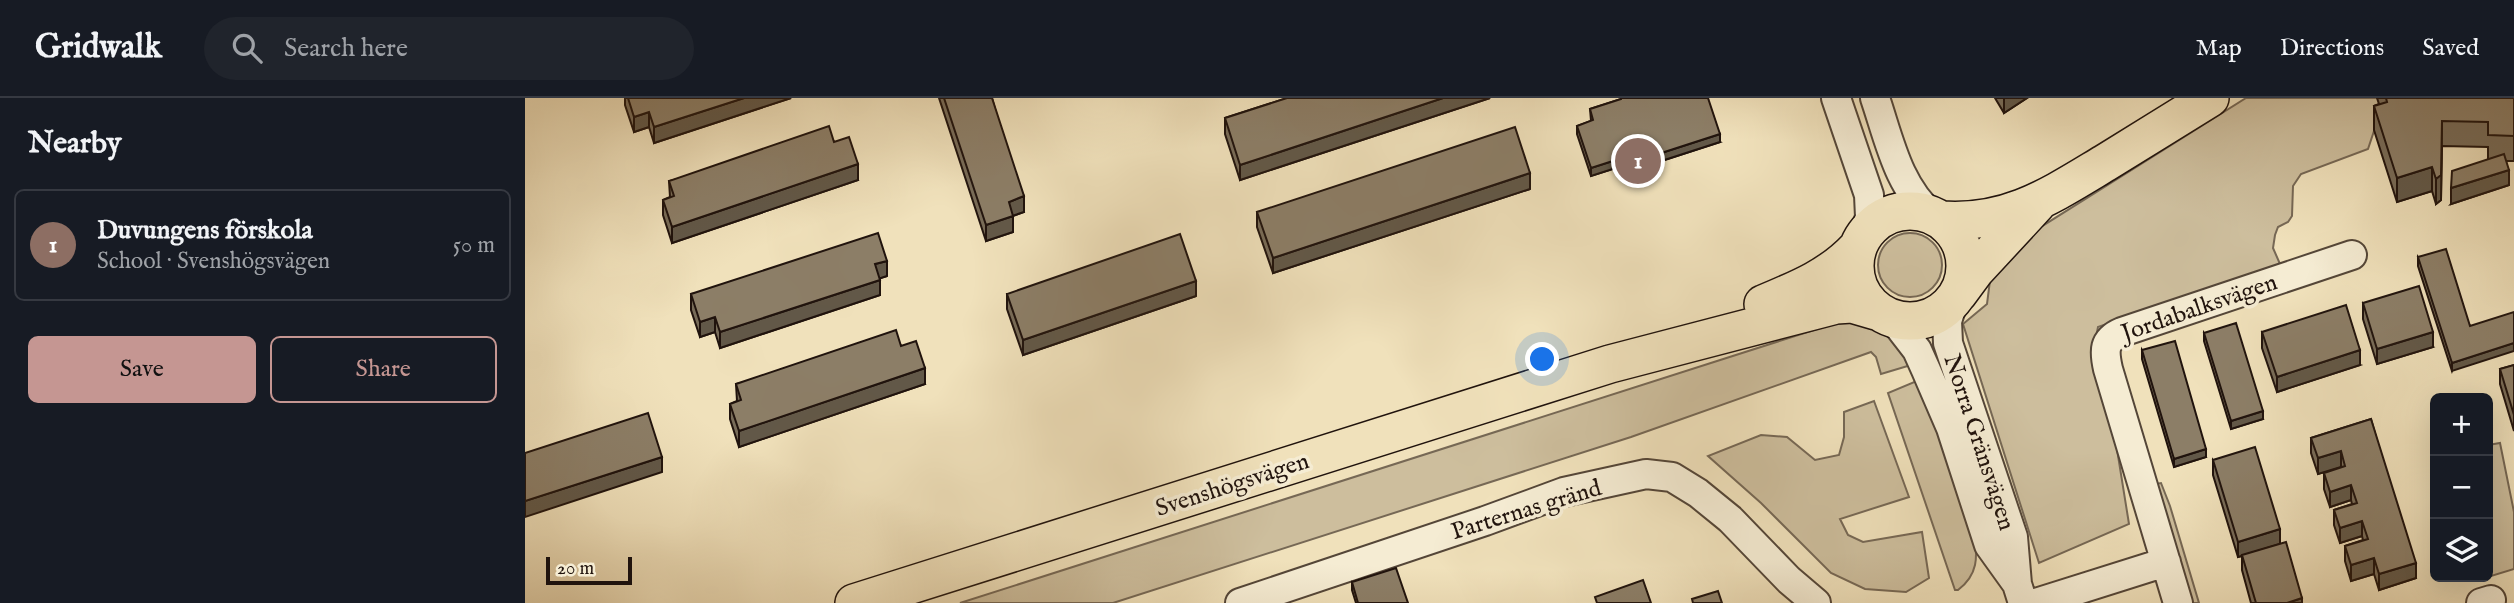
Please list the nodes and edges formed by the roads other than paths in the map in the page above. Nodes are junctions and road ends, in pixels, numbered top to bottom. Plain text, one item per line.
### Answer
1 (1836, 98) edge
2 (1875, 98) edge
3 (2210, 98) edge
4 (2038, 202) junction
5 (1937, 218) junction
6 (1861, 240) junction
7 (2352, 255) dead end
8 (1956, 297) junction
9 (1885, 315) junction
10 (1611, 364) junction
11 (2166, 562) junction
12 (2025, 597) edge
13 (853, 603) edge
14 (1240, 603) edge
15 (1816, 603) edge
16 (2178, 603) edge

1 - 6 street
2 - 5 street
3 - 4 main road, Svenshögsvägen
4 - 5 main road, Svenshögsvägen
4 - 8 main road, Svenshögsvägen
5 - 6 main road, Svenshögsvägen
5 - 8 main road
6 - 9 main road
6 - 10 main road, Svenshögsvägen
7 - 11 street, Jordabalksvägen
8 - 9 main road, Svenshögsvägen
8 - 12 street, Norra Gränsvägen
9 - 10 main road, Svenshögsvägen
9 - 12 street, Norra Gränsvägen
10 - 13 main road, Svenshögsvägen
11 - 12 street
11 - 16 street, Jordabalksvägen
14 - 15 street, Parternas gränd

